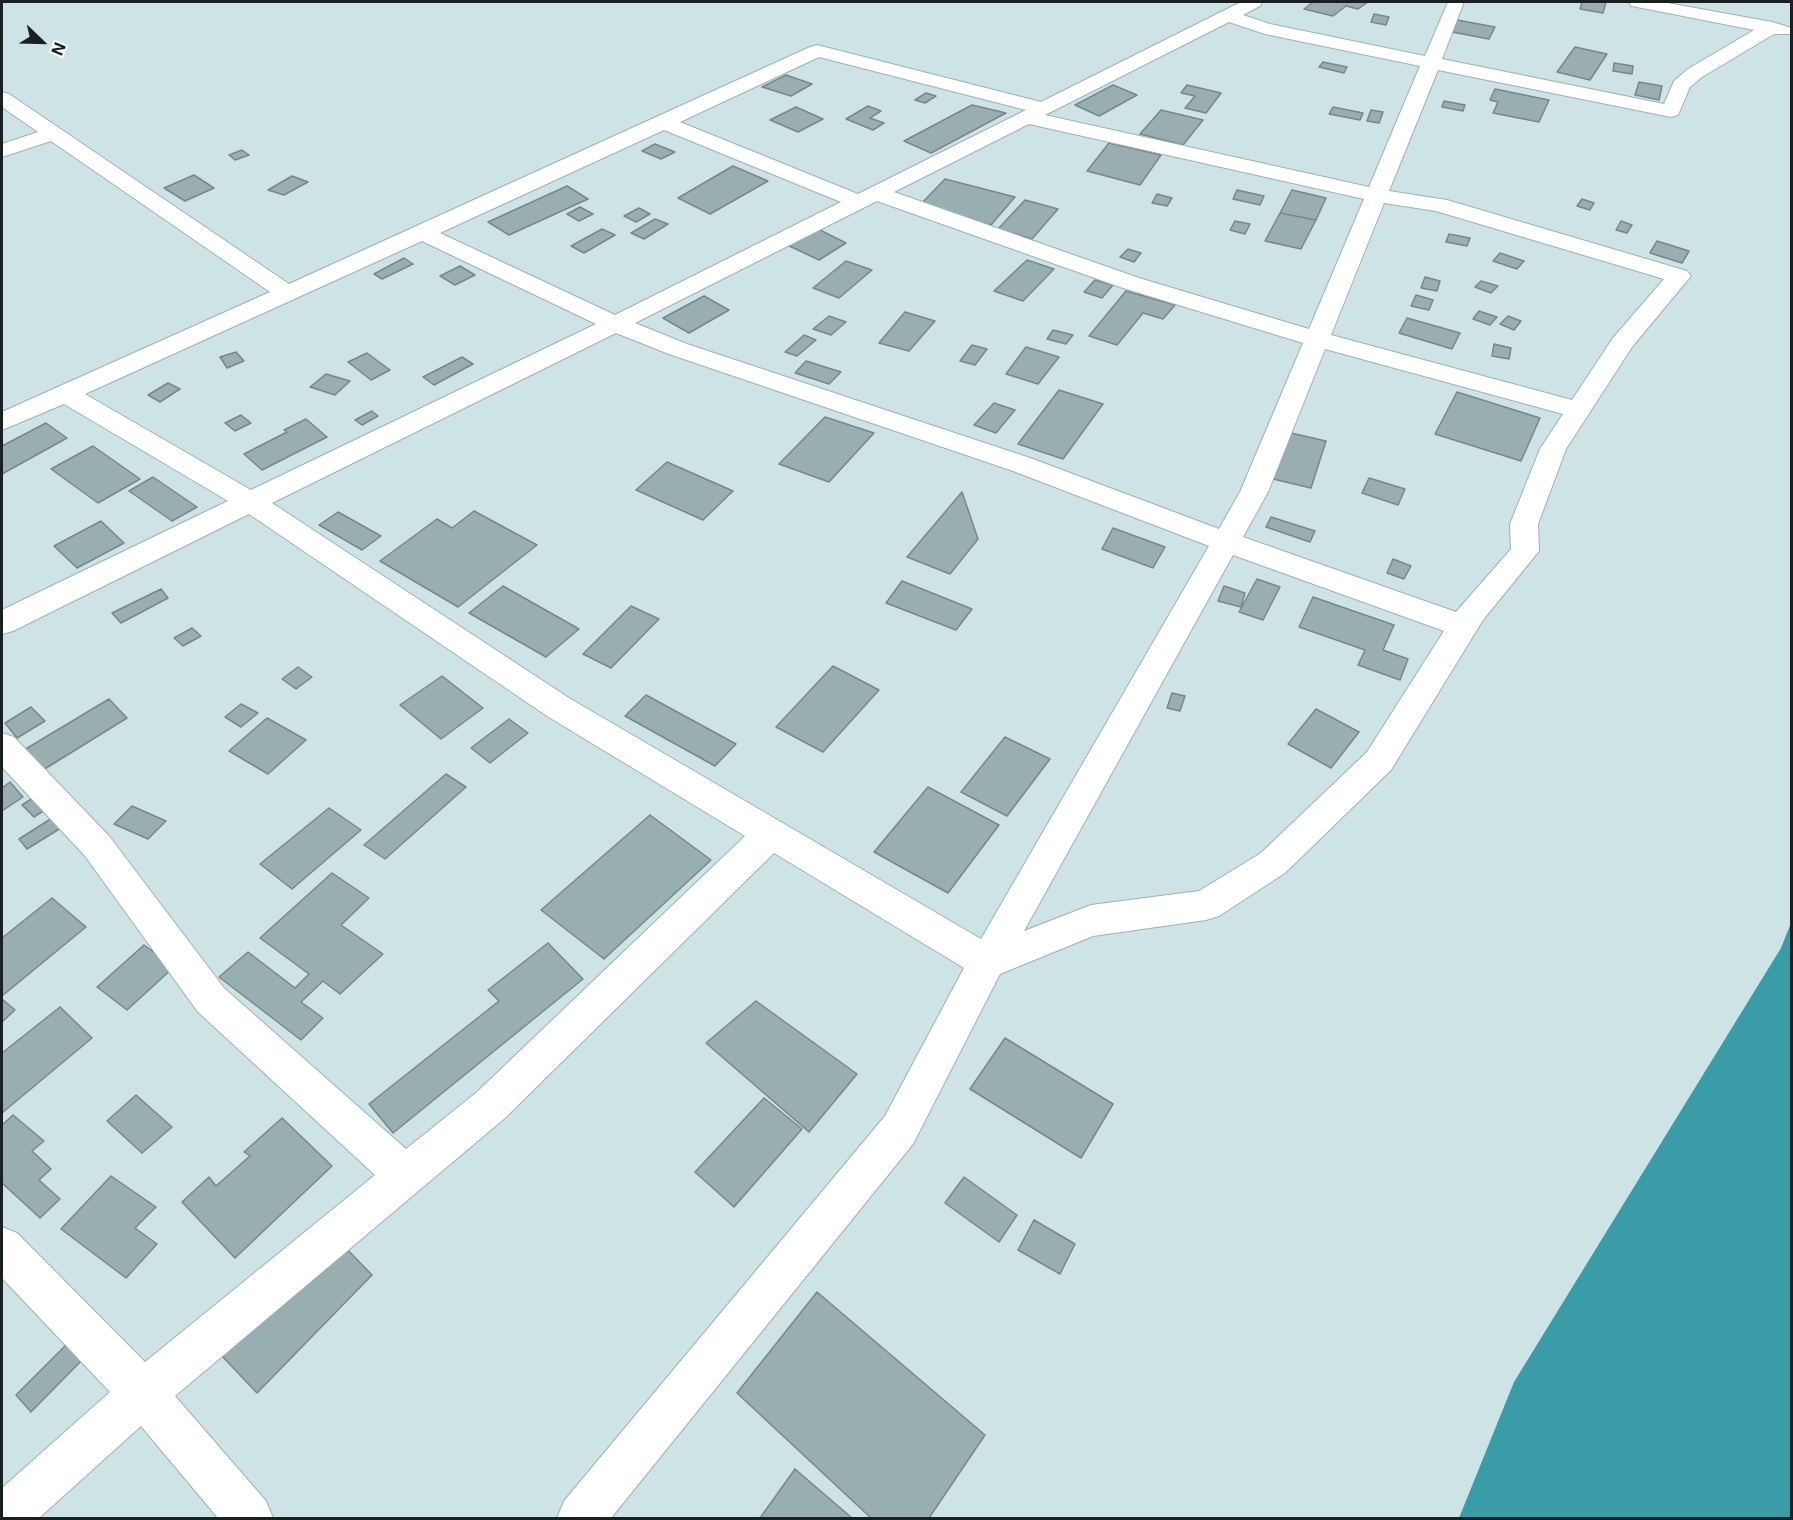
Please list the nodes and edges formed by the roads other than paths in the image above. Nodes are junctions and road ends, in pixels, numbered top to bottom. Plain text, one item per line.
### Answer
1 (1254, 2) edge
2 (1456, 2) edge
3 (1637, 2) edge
4 (1227, 15) junction
5 (1772, 27) junction
6 (1791, 31) edge
7 (1431, 64) junction
8 (2, 98) edge
9 (1034, 113) junction
10 (662, 123) junction
11 (53, 133) junction
12 (2, 151) edge
13 (1376, 195) junction
14 (867, 197) junction
15 (421, 232) junction
16 (287, 293) junction
17 (615, 324) junction
18 (1317, 339) junction
19 (65, 394) junction
20 (1577, 410) junction
21 (2, 422) edge
22 (251, 502) junction
23 (1226, 542) junction
24 (2, 623) edge
25 (1463, 626) junction
26 (2, 746) edge
27 (771, 833) junction
28 (987, 962) junction
29 (405, 1175) junction
30 (2, 1248) edge
31 (143, 1393) junction
32 (4, 1518) edge
33 (249, 1518) edge
34 (582, 1518) edge

1 - 4 street
2 - 7 street
3 - 5 street
4 - 7 street
4 - 9 street
5 - 6 street
5 - 7 street
7 - 13 street
8 - 11 street
9 - 10 street
9 - 13 street
9 - 14 street
10 - 14 street
10 - 15 street
11 - 12 street
11 - 16 street
13 - 18 street
13 - 20 street
14 - 17 street
14 - 18 street
15 - 16 street
15 - 17 street
16 - 19 street
17 - 22 street
17 - 23 street
18 - 20 street
18 - 23 street
19 - 21 street
19 - 22 street
20 - 25 street
22 - 24 street
22 - 27 street
23 - 25 street
23 - 28 street
25 - 28 street
26 - 29 street
27 - 28 street
27 - 29 street
28 - 34 street
29 - 31 street
30 - 31 street
31 - 32 street
31 - 33 street

